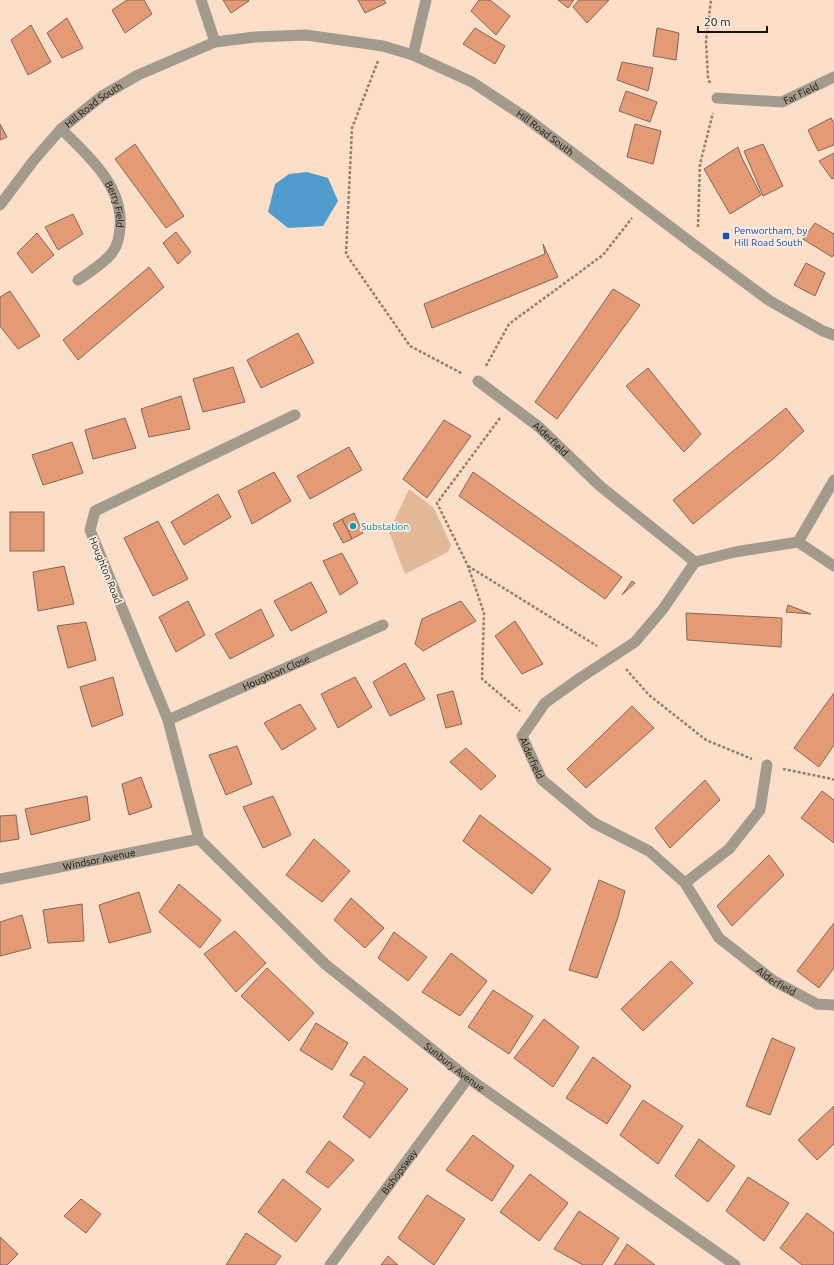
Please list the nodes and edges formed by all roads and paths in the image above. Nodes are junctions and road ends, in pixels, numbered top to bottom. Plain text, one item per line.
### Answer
1 (201, 0) edge
2 (426, 0) edge
3 (711, 0) edge
4 (215, 42) junction
5 (383, 46) junction
6 (413, 55) junction
7 (834, 77) edge
8 (717, 98) junction
9 (62, 129) junction
10 (0, 205) edge
11 (642, 205) junction
12 (697, 247) junction
13 (78, 280) dead end
14 (834, 335) edge
15 (478, 381) junction
16 (510, 405) junction
17 (296, 415) dead end
18 (834, 480) edge
19 (798, 542) junction
20 (695, 562) junction
21 (468, 566) junction
22 (834, 566) edge
23 (383, 626) dead end
24 (613, 656) junction
25 (168, 720) junction
26 (532, 721) junction
27 (767, 765) junction
28 (833, 778) edge
29 (199, 839) junction
30 (0, 879) edge
31 (685, 883) junction
32 (834, 1005) edge
33 (468, 1078) junction
34 (330, 1265) edge
35 (735, 1265) edge

1 - 4 street
2 - 6 street
3 - 8 path
4 - 5 street, Hill Road South
4 - 9 street, Hill Road South
5 - 6 street, Hill Road South
5 - 15 path
6 - 11 street, Hill Road South
7 - 8 street, Far Field
8 - 12 path
9 - 10 street, Hill Road South
9 - 13 street, Berry Field
11 - 12 street, Hill Road South
11 - 15 path
12 - 14 street, Hill Road South
15 - 16 street, Alderfield
16 - 20 street, Alderfield
16 - 21 path
17 - 25 street, Houghton Road
18 - 19 street
19 - 20 street
19 - 22 street
20 - 24 street, Alderfield
21 - 24 path
21 - 26 path
23 - 25 street, Houghton Close
24 - 26 street, Alderfield
24 - 27 path
25 - 29 street, Houghton Road
26 - 31 street, Alderfield
27 - 28 path
27 - 31 street
29 - 30 street, Windsor Avenue
29 - 33 street, Sunbury Avenue
31 - 32 street, Alderfield
33 - 34 street, Bishopsway
33 - 35 street, Sunbury Avenue

